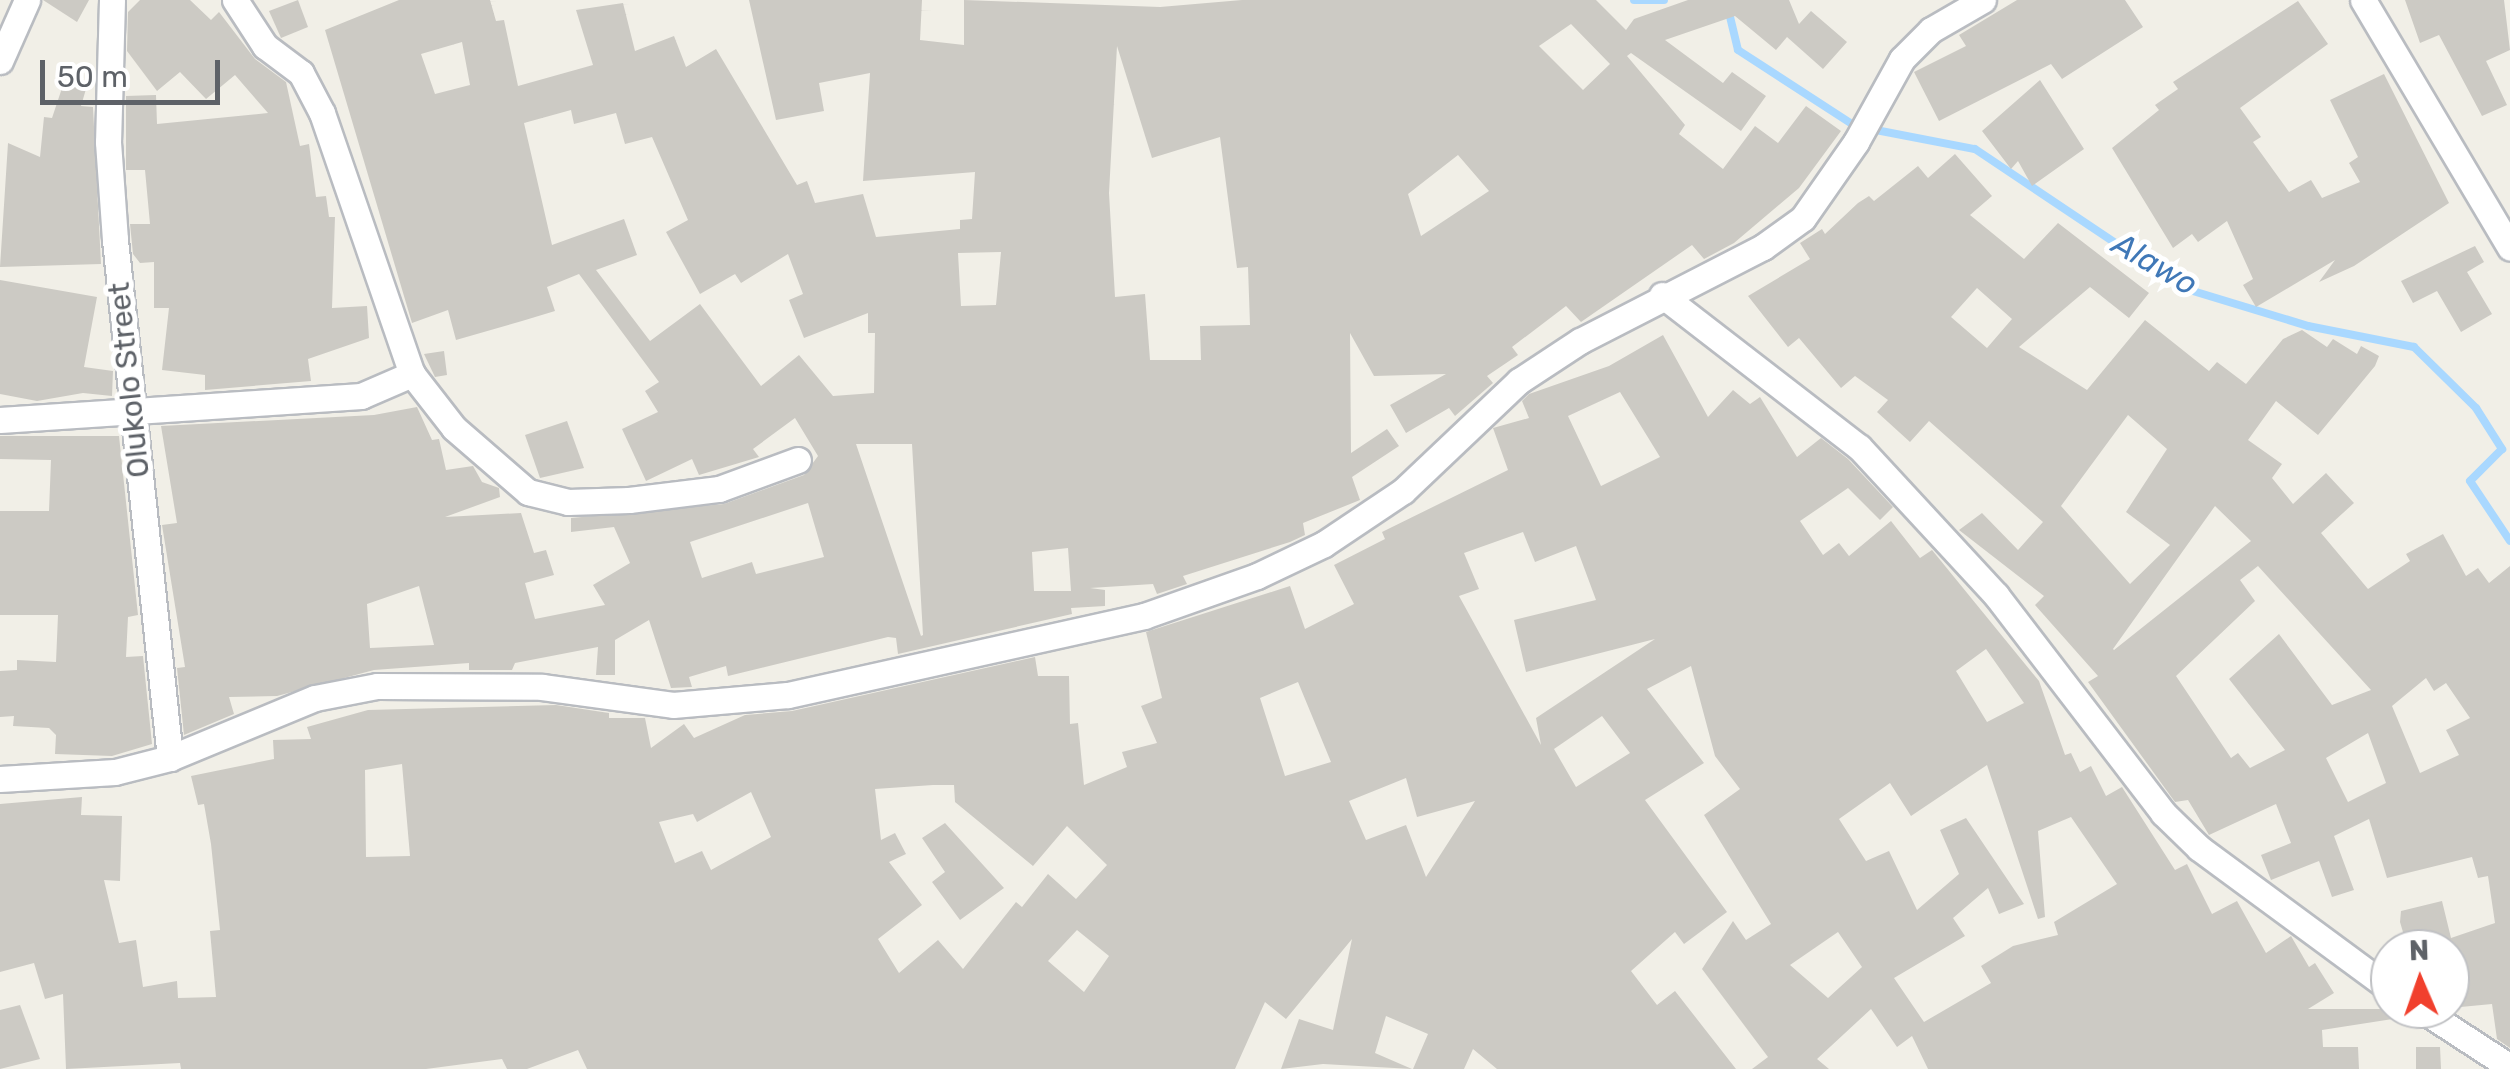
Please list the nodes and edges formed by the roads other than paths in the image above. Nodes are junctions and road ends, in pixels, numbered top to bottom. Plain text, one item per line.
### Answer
1 (27, 0) edge
2 (112, 0) edge
3 (235, 0) edge
4 (1983, 0) edge
5 (2363, 0) edge
6 (0, 61) edge
7 (2510, 247) edge
8 (1662, 296) junction
9 (412, 374) junction
10 (132, 412) junction
11 (0, 420) edge
12 (798, 460) dead end
13 (170, 758) junction
14 (0, 778) edge
15 (2370, 973) edge
16 (2452, 1029) edge
17 (2510, 1067) edge

1 - 6 street
2 - 10 street, Olukolo Street
3 - 9 street
4 - 8 street
5 - 7 street
8 - 13 street
8 - 15 street
9 - 10 street
9 - 12 street
10 - 11 street
10 - 13 street, Olukolo Street
13 - 14 street
16 - 17 street

